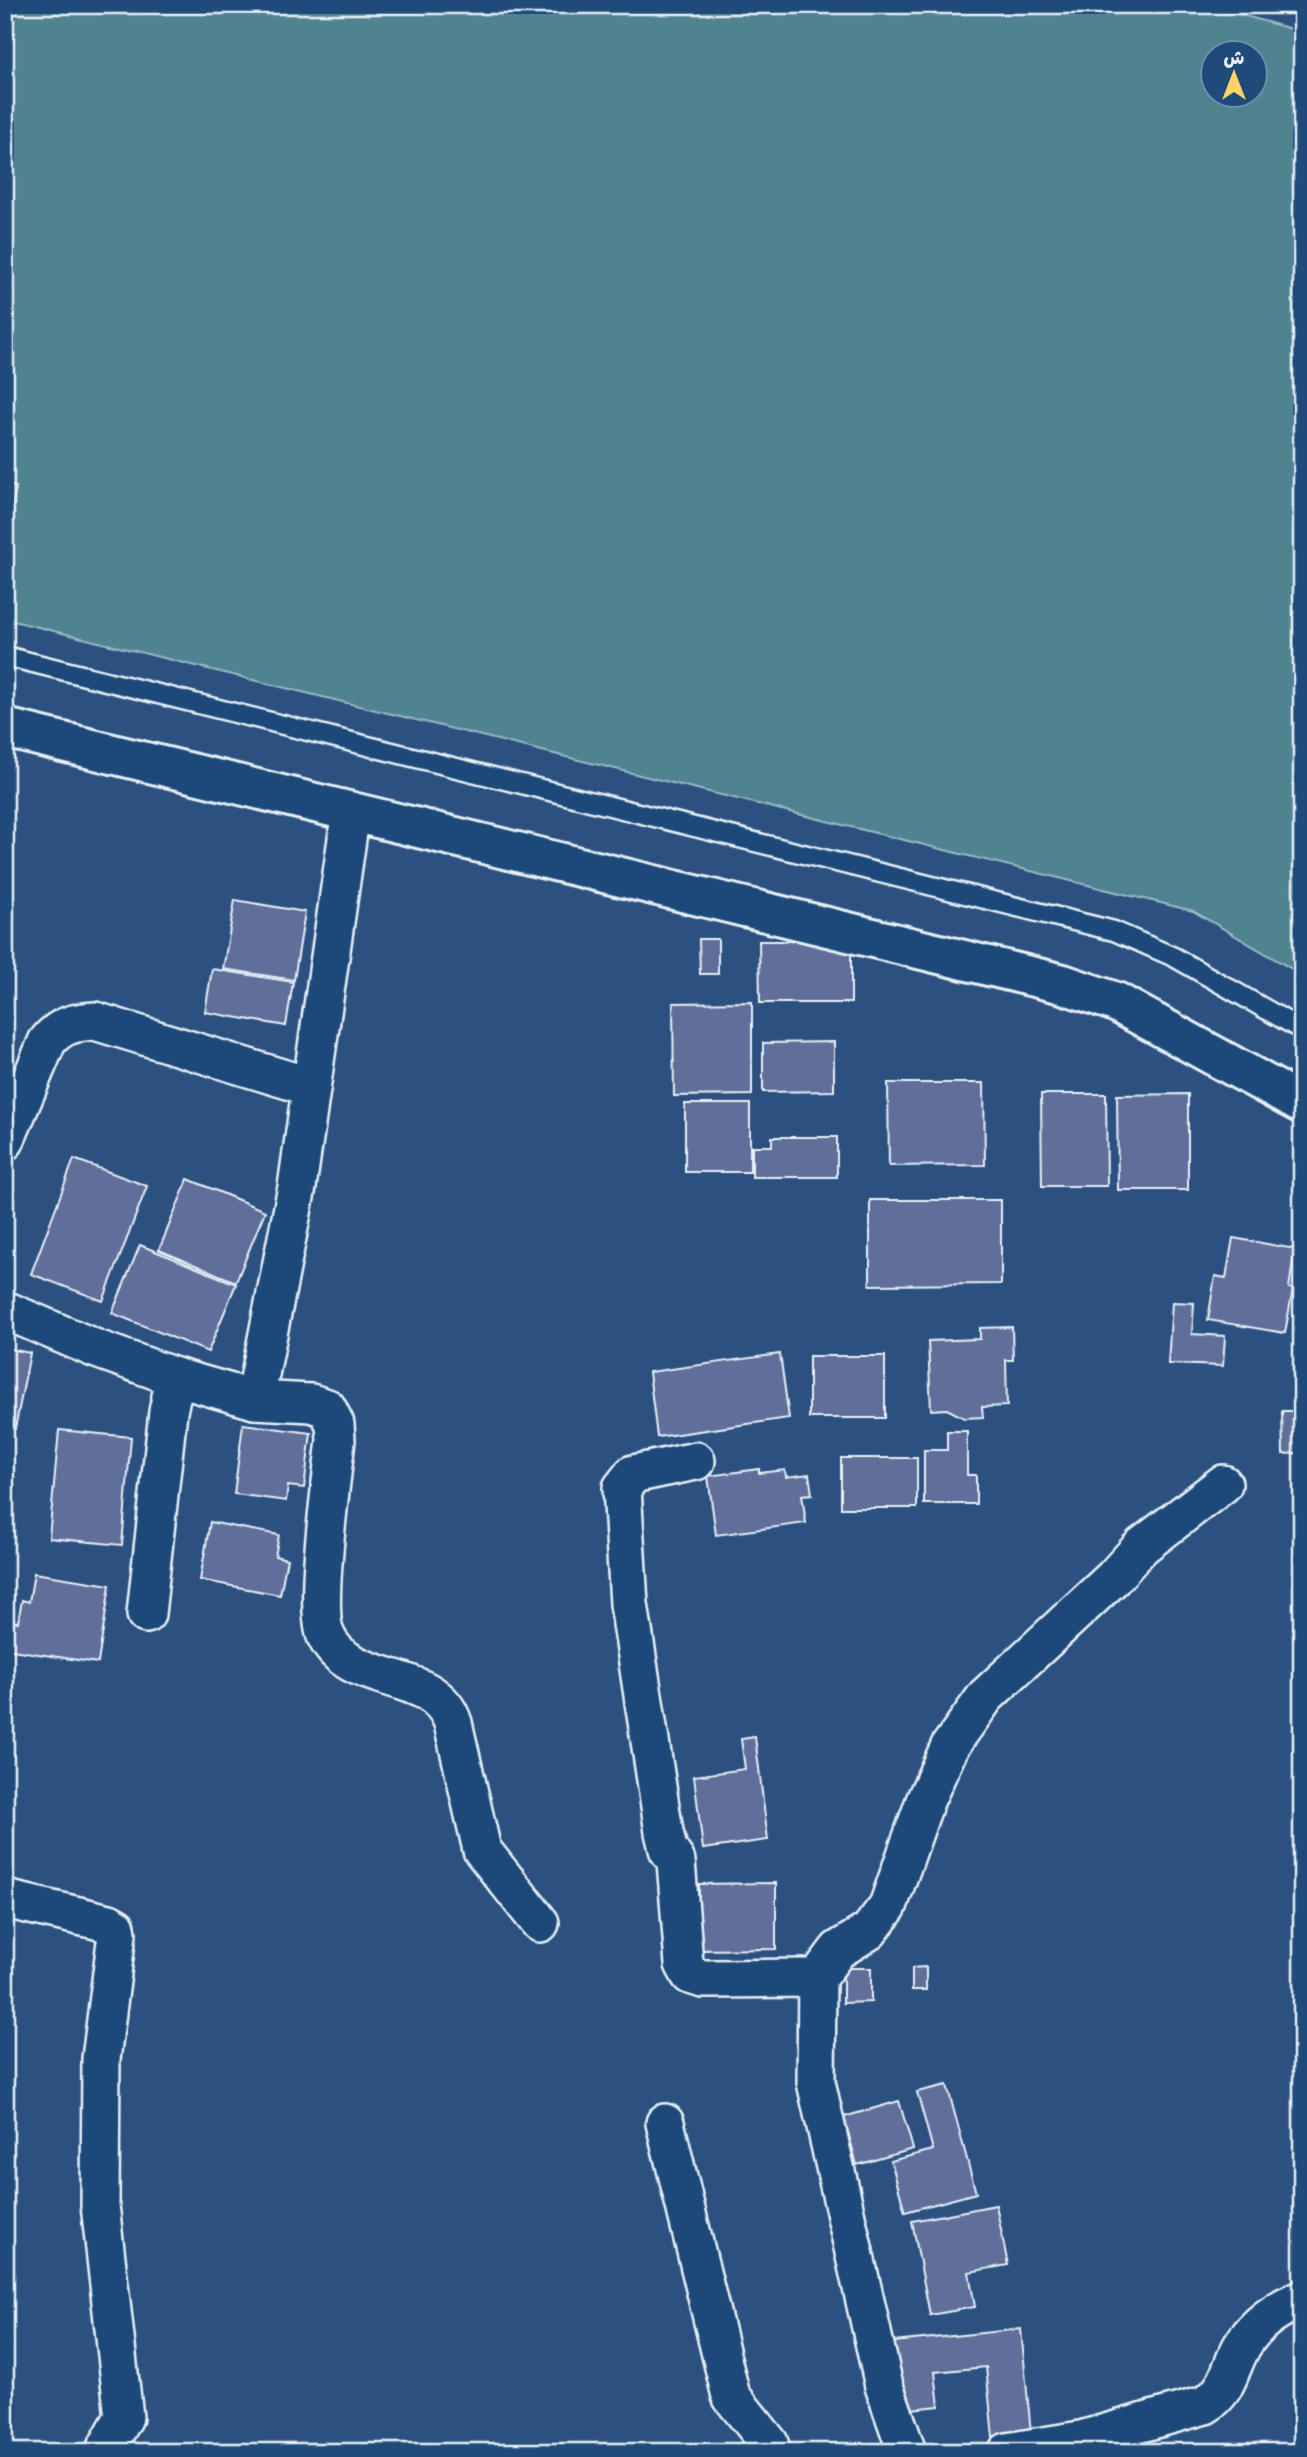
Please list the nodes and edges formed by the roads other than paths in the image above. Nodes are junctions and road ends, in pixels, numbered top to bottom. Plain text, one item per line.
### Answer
1 (5, 656) edge
2 (5, 728) edge
3 (351, 811) junction
4 (1302, 1030) edge
5 (311, 1087) junction
6 (1302, 1104) edge
7 (5, 1141) edge
8 (5, 1310) edge
9 (175, 1377) junction
10 (255, 1400) junction
11 (696, 1461) dead end
12 (1223, 1484) dead end
13 (146, 1614) dead end
14 (5, 1899) edge
15 (540, 1923) dead end
16 (817, 1978) junction
17 (666, 2123) dead end
18 (1302, 2299) edge
19 (104, 2452) edge
20 (771, 2452) edge
21 (906, 2452) edge
22 (1007, 2452) edge

1 - 4 lane
2 - 3 main road
3 - 5 street
3 - 6 main road
5 - 7 street
5 - 10 street
8 - 9 street
9 - 10 street
9 - 13 street
10 - 15 street
11 - 16 street
12 - 16 street
14 - 19 street
16 - 21 street
17 - 20 street
18 - 22 street

